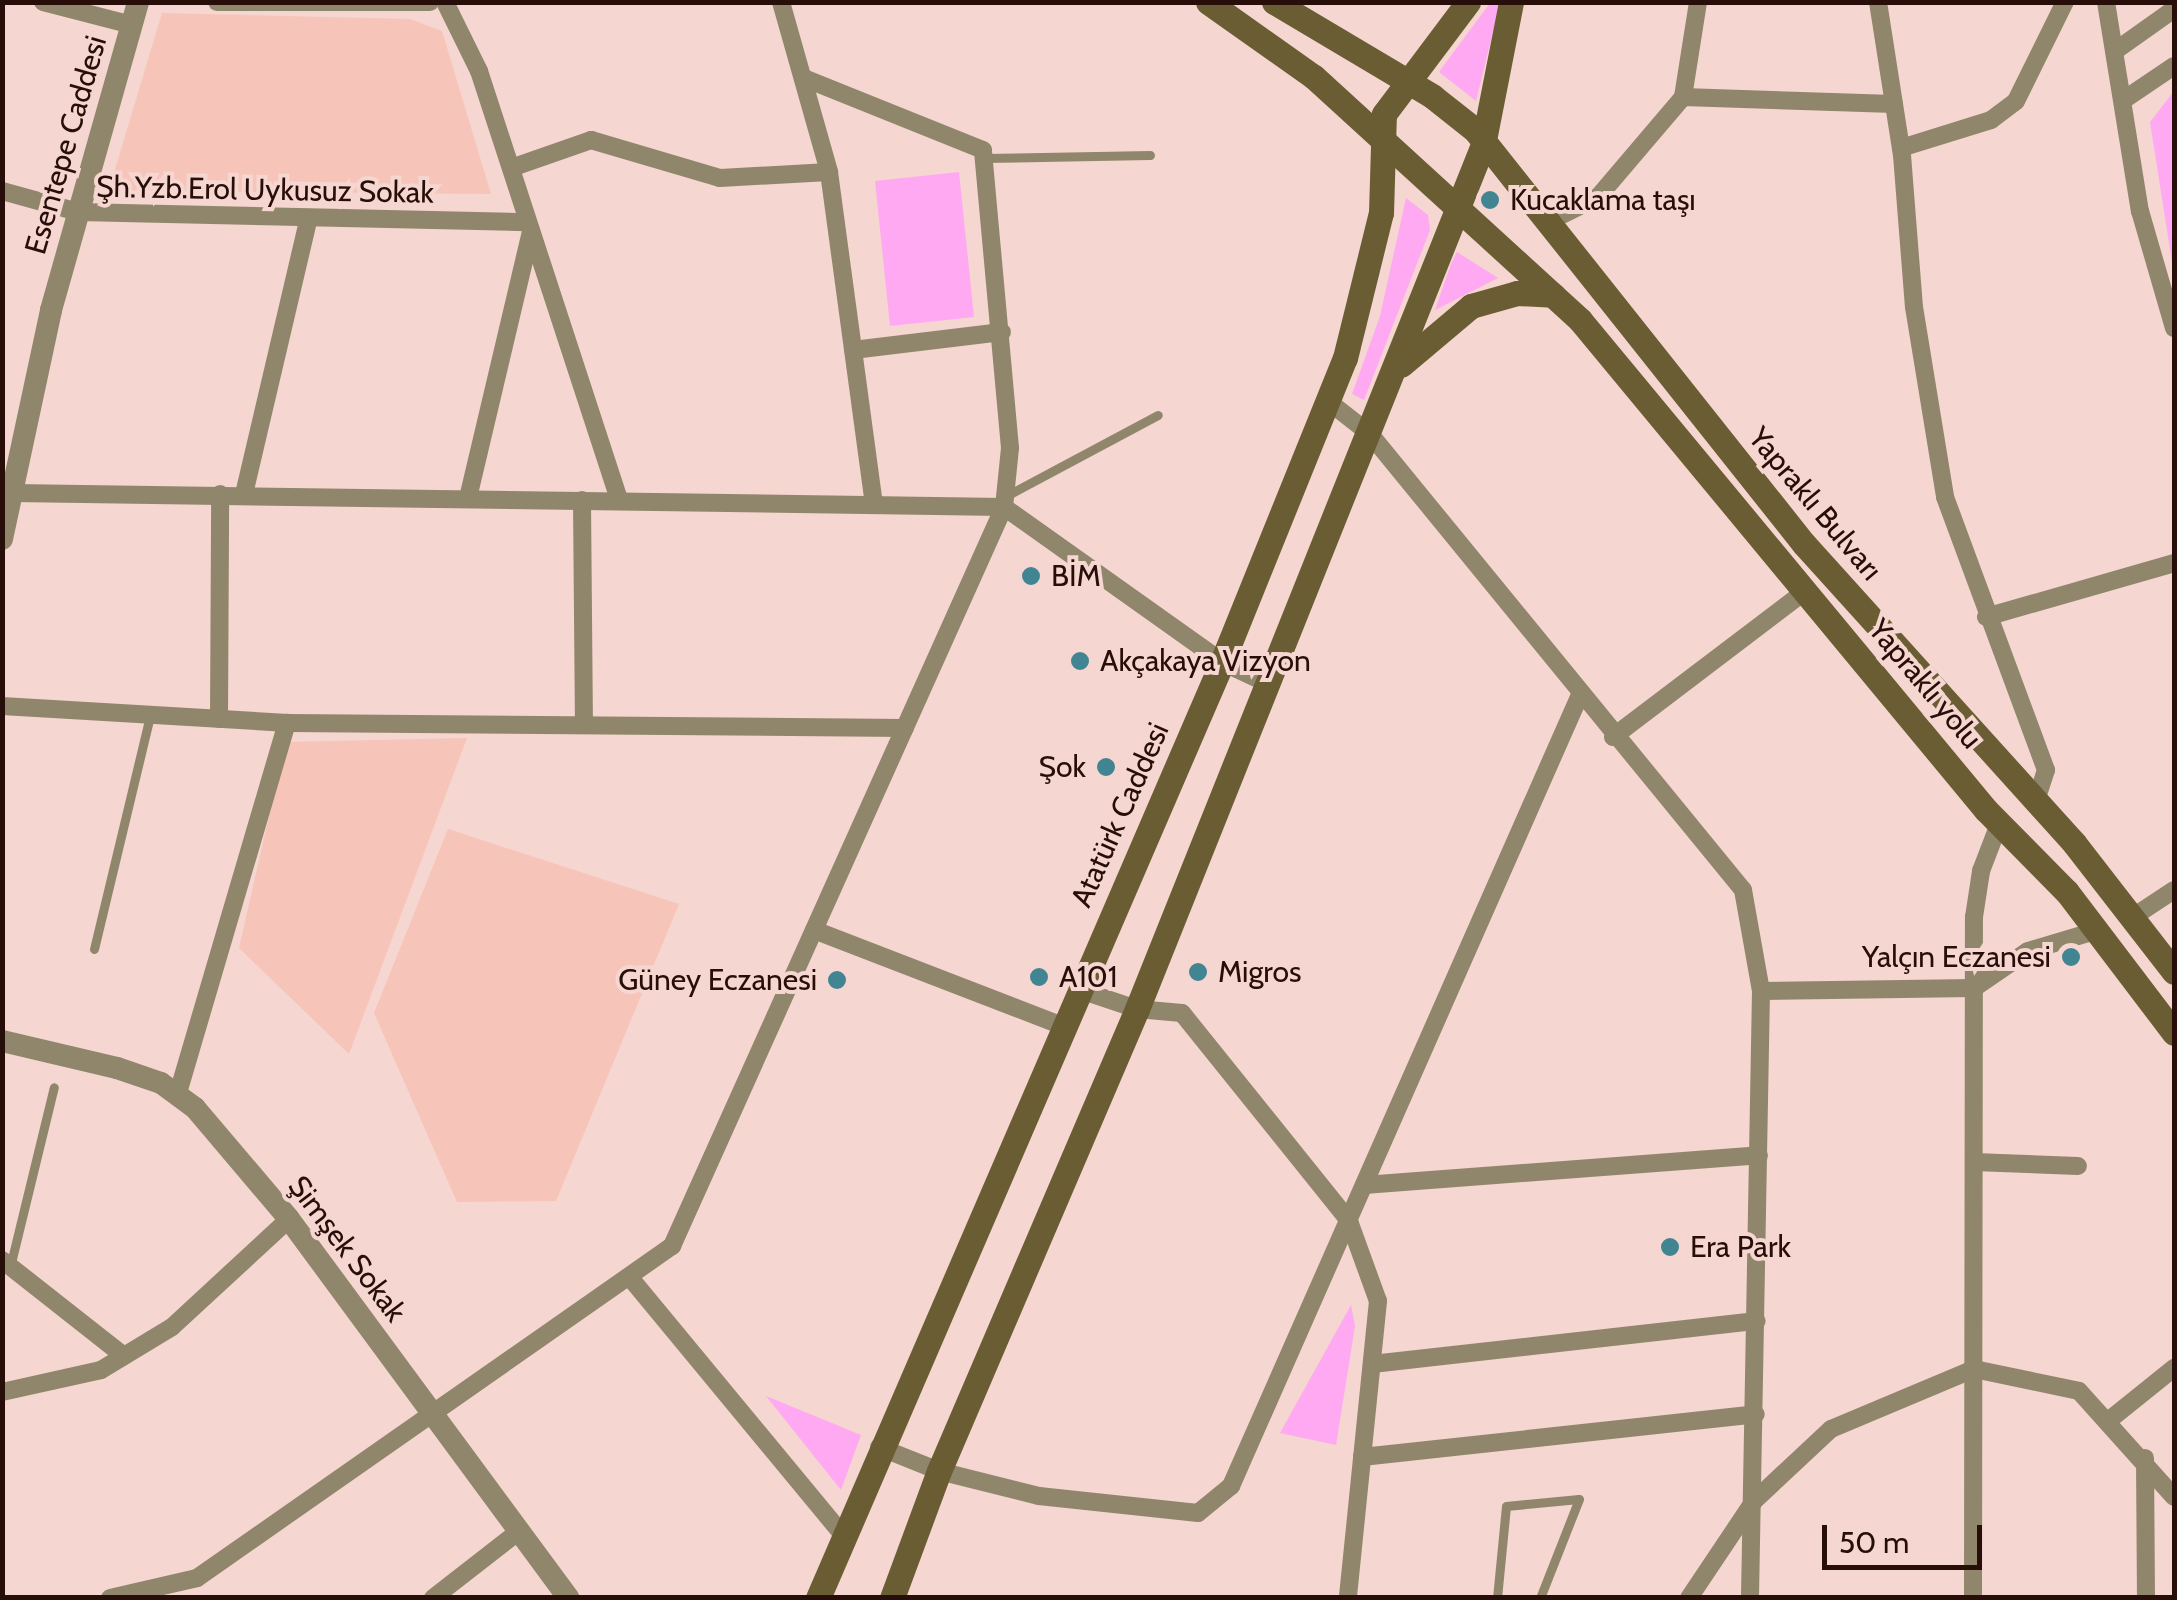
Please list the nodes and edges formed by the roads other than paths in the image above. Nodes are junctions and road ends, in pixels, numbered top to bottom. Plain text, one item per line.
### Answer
1 (43, 2) edge
2 (218, 2) edge
3 (430, 2) edge
4 (444, 2) edge
5 (781, 2) edge
6 (1208, 2) edge
7 (1274, 2) edge
8 (1468, 2) edge
9 (1511, 2) edge
10 (1698, 2) edge
11 (1878, 2) edge
12 (2065, 2) edge
13 (2106, 2) edge
14 (2174, 9) edge
15 (135, 14) edge
16 (2115, 52) junction
17 (2174, 66) edge
18 (804, 78) junction
19 (1406, 82) junction
20 (1683, 98) junction
21 (2124, 99) junction
22 (1894, 104) junction
23 (1380, 138) junction
24 (1484, 142) junction
25 (1901, 148) junction
26 (1150, 154) dead end
27 (984, 158) junction
28 (510, 168) junction
29 (829, 172) junction
30 (2, 191) edge
31 (1454, 209) junction
32 (78, 212) junction
33 (308, 222) junction
34 (1546, 223) junction
35 (530, 226) junction
36 (1553, 295) junction
37 (2174, 328) edge
38 (1002, 332) junction
39 (853, 350) junction
40 (1391, 376) junction
41 (1328, 402) junction
42 (1158, 415) dead end
43 (1370, 434) junction
44 (12, 440) edge
45 (13, 493) junction
46 (220, 494) junction
47 (244, 494) junction
48 (468, 498) junction
49 (582, 500) junction
50 (619, 500) junction
51 (1005, 501) junction
52 (874, 505) junction
53 (2, 539) edge
54 (2174, 563) edge
55 (1804, 592) junction
56 (1986, 617) junction
57 (1222, 662) junction
58 (1269, 684) junction
59 (1579, 697) junction
60 (2, 706) edge
61 (150, 715) junction
62 (219, 719) junction
63 (287, 722) junction
64 (584, 725) junction
65 (905, 728) junction
66 (1613, 738) junction
67 (2016, 780) junction
68 (2038, 802) junction
69 (1998, 823) junction
70 (2174, 890) edge
71 (2133, 917) junction
72 (814, 930) junction
73 (2098, 930) junction
74 (94, 948) dead end
75 (2174, 972) edge
76 (1974, 988) junction
77 (1080, 990) junction
78 (1761, 992) junction
79 (1137, 1009) junction
80 (1064, 1026) junction
81 (2174, 1033) edge
82 (2, 1041) edge
83 (54, 1087) dead end
84 (178, 1093) junction
85 (1759, 1154) junction
86 (1974, 1162) junction
87 (2078, 1166) dead end
88 (1364, 1185) junction
89 (289, 1219) junction
90 (1349, 1221) junction
91 (6, 1263) edge
92 (632, 1280) junction
93 (1757, 1322) junction
94 (124, 1356) junction
95 (1372, 1364) junction
96 (2174, 1368) edge
97 (1974, 1369) junction
98 (2, 1392) edge
99 (431, 1412) junction
100 (1756, 1414) junction
101 (2108, 1422) junction
102 (879, 1447) junction
103 (1362, 1457) junction
104 (2145, 1458) junction
105 (939, 1471) junction
106 (2174, 1497) edge
107 (1754, 1502) junction
108 (519, 1531) junction
109 (842, 1534) junction
110 (110, 1598) edge
111 (433, 1598) edge
112 (568, 1598) edge
113 (818, 1598) edge
114 (892, 1598) edge
115 (1348, 1598) edge
116 (1496, 1598) edge
117 (1540, 1598) edge
118 (1689, 1598) edge
119 (1750, 1598) edge
120 (1973, 1598) edge
121 (2146, 1598) edge

1 - 15 street
2 - 3 street
4 - 28 street
5 - 18 street
6 - 23 main road
7 - 19 main road, Yapraklı Bulvarı
8 - 19 main road, Atatürk Caddesi
9 - 24 main road
10 - 20 street
11 - 22 street
12 - 25 street
13 - 16 street
14 - 16 street
15 - 32 street, Esentepe Caddesi
16 - 21 street
17 - 21 street
18 - 27 street
18 - 29 street
19 - 23 main road, Atatürk Caddesi
19 - 24 main road, Yapraklı Bulvarı
20 - 22 street
20 - 34 street
21 - 37 street
22 - 25 street
23 - 31 main road
23 - 41 main road, Atatürk Caddesi
24 - 31 main road
24 - 34 main road, Yapraklı Bulvarı
25 - 56 street
26 - 27 lane
27 - 38 street
28 - 29 street
28 - 35 street
29 - 39 street
30 - 32 street, Şh.Yzb.Erol Uykusuz Sokak
31 - 36 main road, Yapraklı yolu
31 - 40 main road
32 - 33 street, Şh.Yzb.Erol Uykusuz Sokak
32 - 44 street, Esentepe Caddesi
33 - 35 street, Şh.Yzb.Erol Uykusuz Sokak
33 - 47 street
34 - 67 main road, Yapraklı Bulvarı
35 - 48 street
35 - 50 street
36 - 40 main road
36 - 55 main road, Yapraklı yolu
38 - 39 street
38 - 51 street
39 - 52 street
40 - 43 main road
41 - 43 street
41 - 57 main road, Atatürk Caddesi
42 - 51 lane
43 - 58 main road
43 - 59 street
44 - 45 street, Esentepe Caddesi
45 - 46 street
45 - 53 street, Esentepe Caddesi
46 - 47 street
46 - 62 street
47 - 48 street
48 - 49 street
49 - 50 street
49 - 64 street
50 - 52 street
51 - 52 street
51 - 57 street
51 - 65 street
54 - 56 street
55 - 66 street
55 - 69 main road, Yapraklı yolu
56 - 68 street
57 - 58 street
57 - 77 main road, Atatürk Caddesi
58 - 79 main road
59 - 66 street
59 - 88 street
60 - 61 street
61 - 62 street
61 - 74 lane
62 - 63 street
63 - 64 street
63 - 84 street
64 - 65 street
65 - 72 street
66 - 78 street
67 - 68 main road, Yapraklı Bulvarı
67 - 69 main road
68 - 69 main road
68 - 71 main road, Yapraklı Bulvarı
69 - 73 main road, Yapraklı yolu
69 - 76 street
70 - 71 street
71 - 75 main road, Yapraklı Bulvarı
72 - 80 street
72 - 92 street
73 - 76 street
73 - 81 main road, Yapraklı yolu
76 - 78 street
76 - 86 street
77 - 79 street
77 - 80 main road, Atatürk Caddesi
78 - 85 street
79 - 90 street
79 - 105 main road
80 - 102 main road, Atatürk Caddesi
82 - 84 street, Şimşek Sokak
83 - 91 lane
84 - 89 street, Şimşek Sokak
85 - 88 street
85 - 93 street
86 - 87 street
86 - 97 street
88 - 90 street
89 - 94 street
89 - 99 street, Şimşek Sokak
90 - 95 street
90 - 105 street
91 - 94 street
92 - 99 street
92 - 109 street
93 - 95 street
93 - 100 street
94 - 98 street
95 - 103 street
96 - 101 street
97 - 101 street
97 - 107 street
97 - 120 street
99 - 108 street, Şimşek Sokak
99 - 110 street
100 - 103 street
100 - 107 street
101 - 104 street
102 - 105 street
102 - 109 main road, Atatürk Caddesi
103 - 115 street
104 - 106 street
104 - 121 street
105 - 114 main road
107 - 118 street
107 - 119 street
108 - 111 street
108 - 112 street, Şimşek Sokak
109 - 113 main road, Atatürk Caddesi
116 - 117 lane

